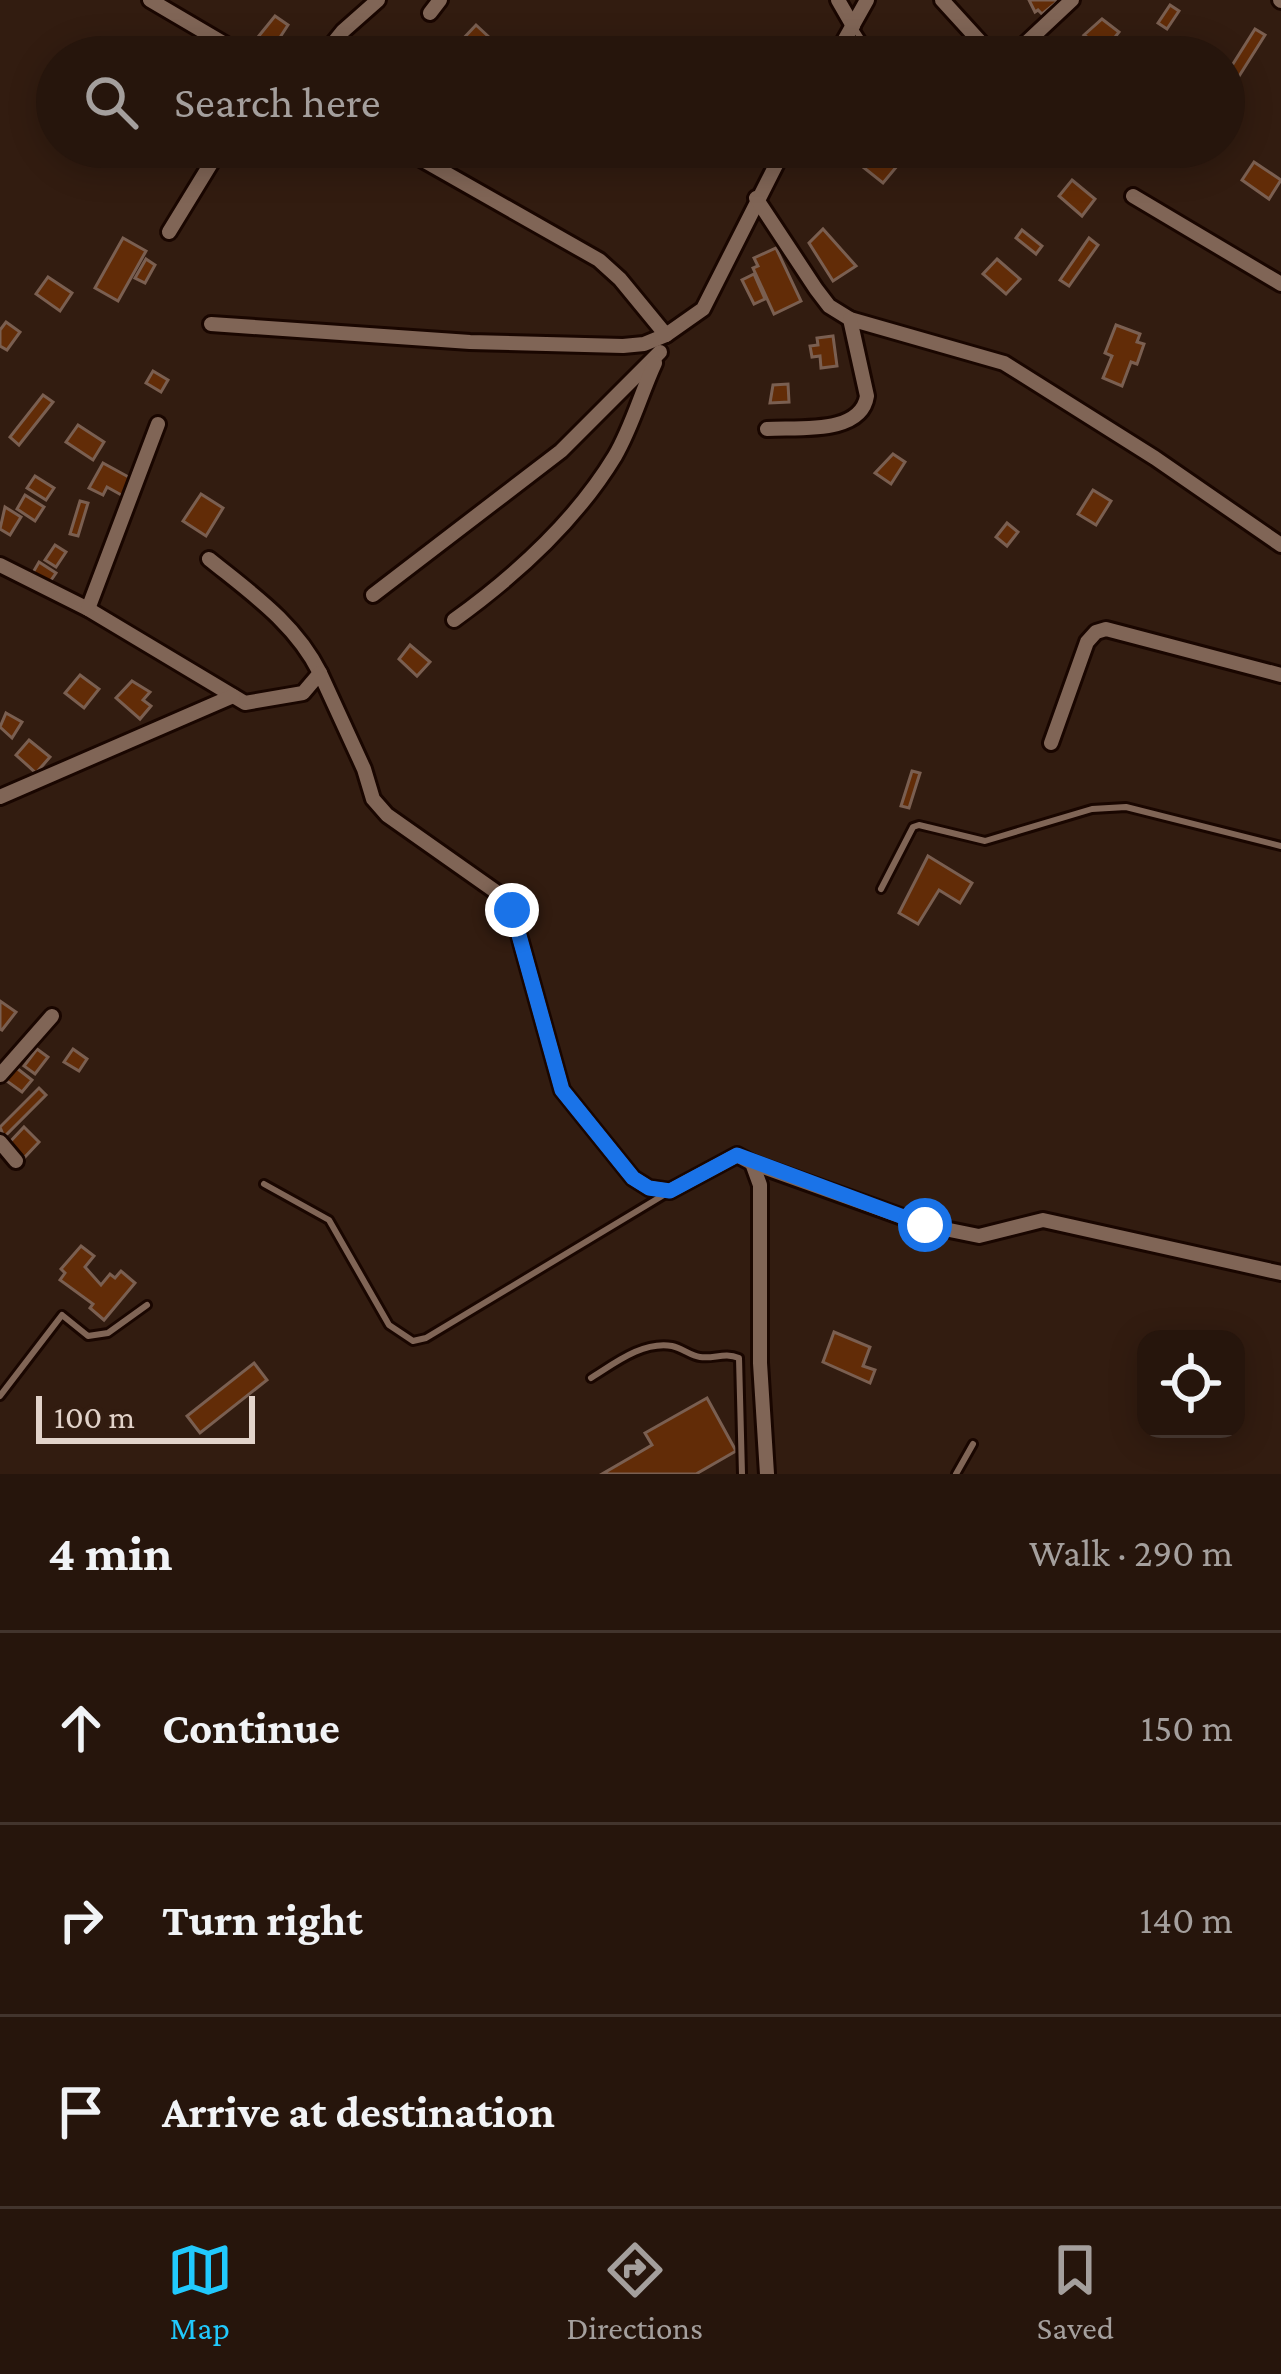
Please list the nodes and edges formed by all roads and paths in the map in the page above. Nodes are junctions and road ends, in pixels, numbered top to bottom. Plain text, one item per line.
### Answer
1 (149, 0) edge
2 (378, 0) edge
3 (838, 0) edge
4 (867, 0) edge
5 (942, 0) edge
6 (1072, 0) edge
7 (853, 26) junction
8 (211, 36) edge
9 (339, 36) edge
10 (848, 36) edge
11 (859, 36) edge
12 (975, 36) edge
13 (1034, 36) edge
14 (208, 168) edge
15 (437, 168) edge
16 (773, 168) edge
17 (1133, 196) dead end
18 (756, 198) junction
19 (169, 232) dead end
20 (1281, 284) edge
21 (850, 319) junction
22 (211, 324) dead end
23 (666, 335) junction
24 (660, 352) junction
25 (158, 424) dead end
26 (767, 429) dead end
27 (1281, 545) edge
28 (209, 559) dead end
29 (0, 565) edge
30 (373, 595) dead end
31 (88, 609) junction
32 (454, 620) dead end
33 (320, 673) junction
34 (1281, 675) edge
35 (233, 697) junction
36 (1051, 743) dead end
37 (0, 796) edge
38 (1281, 846) edge
39 (881, 889) dead end
40 (52, 1016) dead end
41 (0, 1075) edge
42 (0, 1142) edge
43 (16, 1161) dead end
44 (752, 1163) junction
45 (264, 1184) dead end
46 (670, 1191) junction
47 (1281, 1273) edge
48 (147, 1305) dead end
49 (591, 1378) dead end
50 (0, 1396) edge
51 (973, 1444) dead end
52 (742, 1474) edge
53 (767, 1474) edge
54 (956, 1474) edge

1 - 8 street
2 - 9 street
3 - 7 street
4 - 7 street
5 - 12 street
6 - 13 street
7 - 10 street
7 - 11 lane
14 - 19 street
15 - 23 street
16 - 18 street
17 - 20 street
18 - 21 street
18 - 23 street
21 - 26 street
21 - 27 street
22 - 23 street
23 - 24 street
24 - 30 street
24 - 32 street
25 - 31 street
28 - 33 street
29 - 31 street
31 - 35 street
33 - 35 street
33 - 46 street
34 - 36 street
35 - 37 street
38 - 39 lane
40 - 41 street
42 - 43 street
44 - 46 street
44 - 47 street
44 - 53 street
45 - 46 lane
48 - 50 lane
49 - 52 lane
51 - 54 lane

